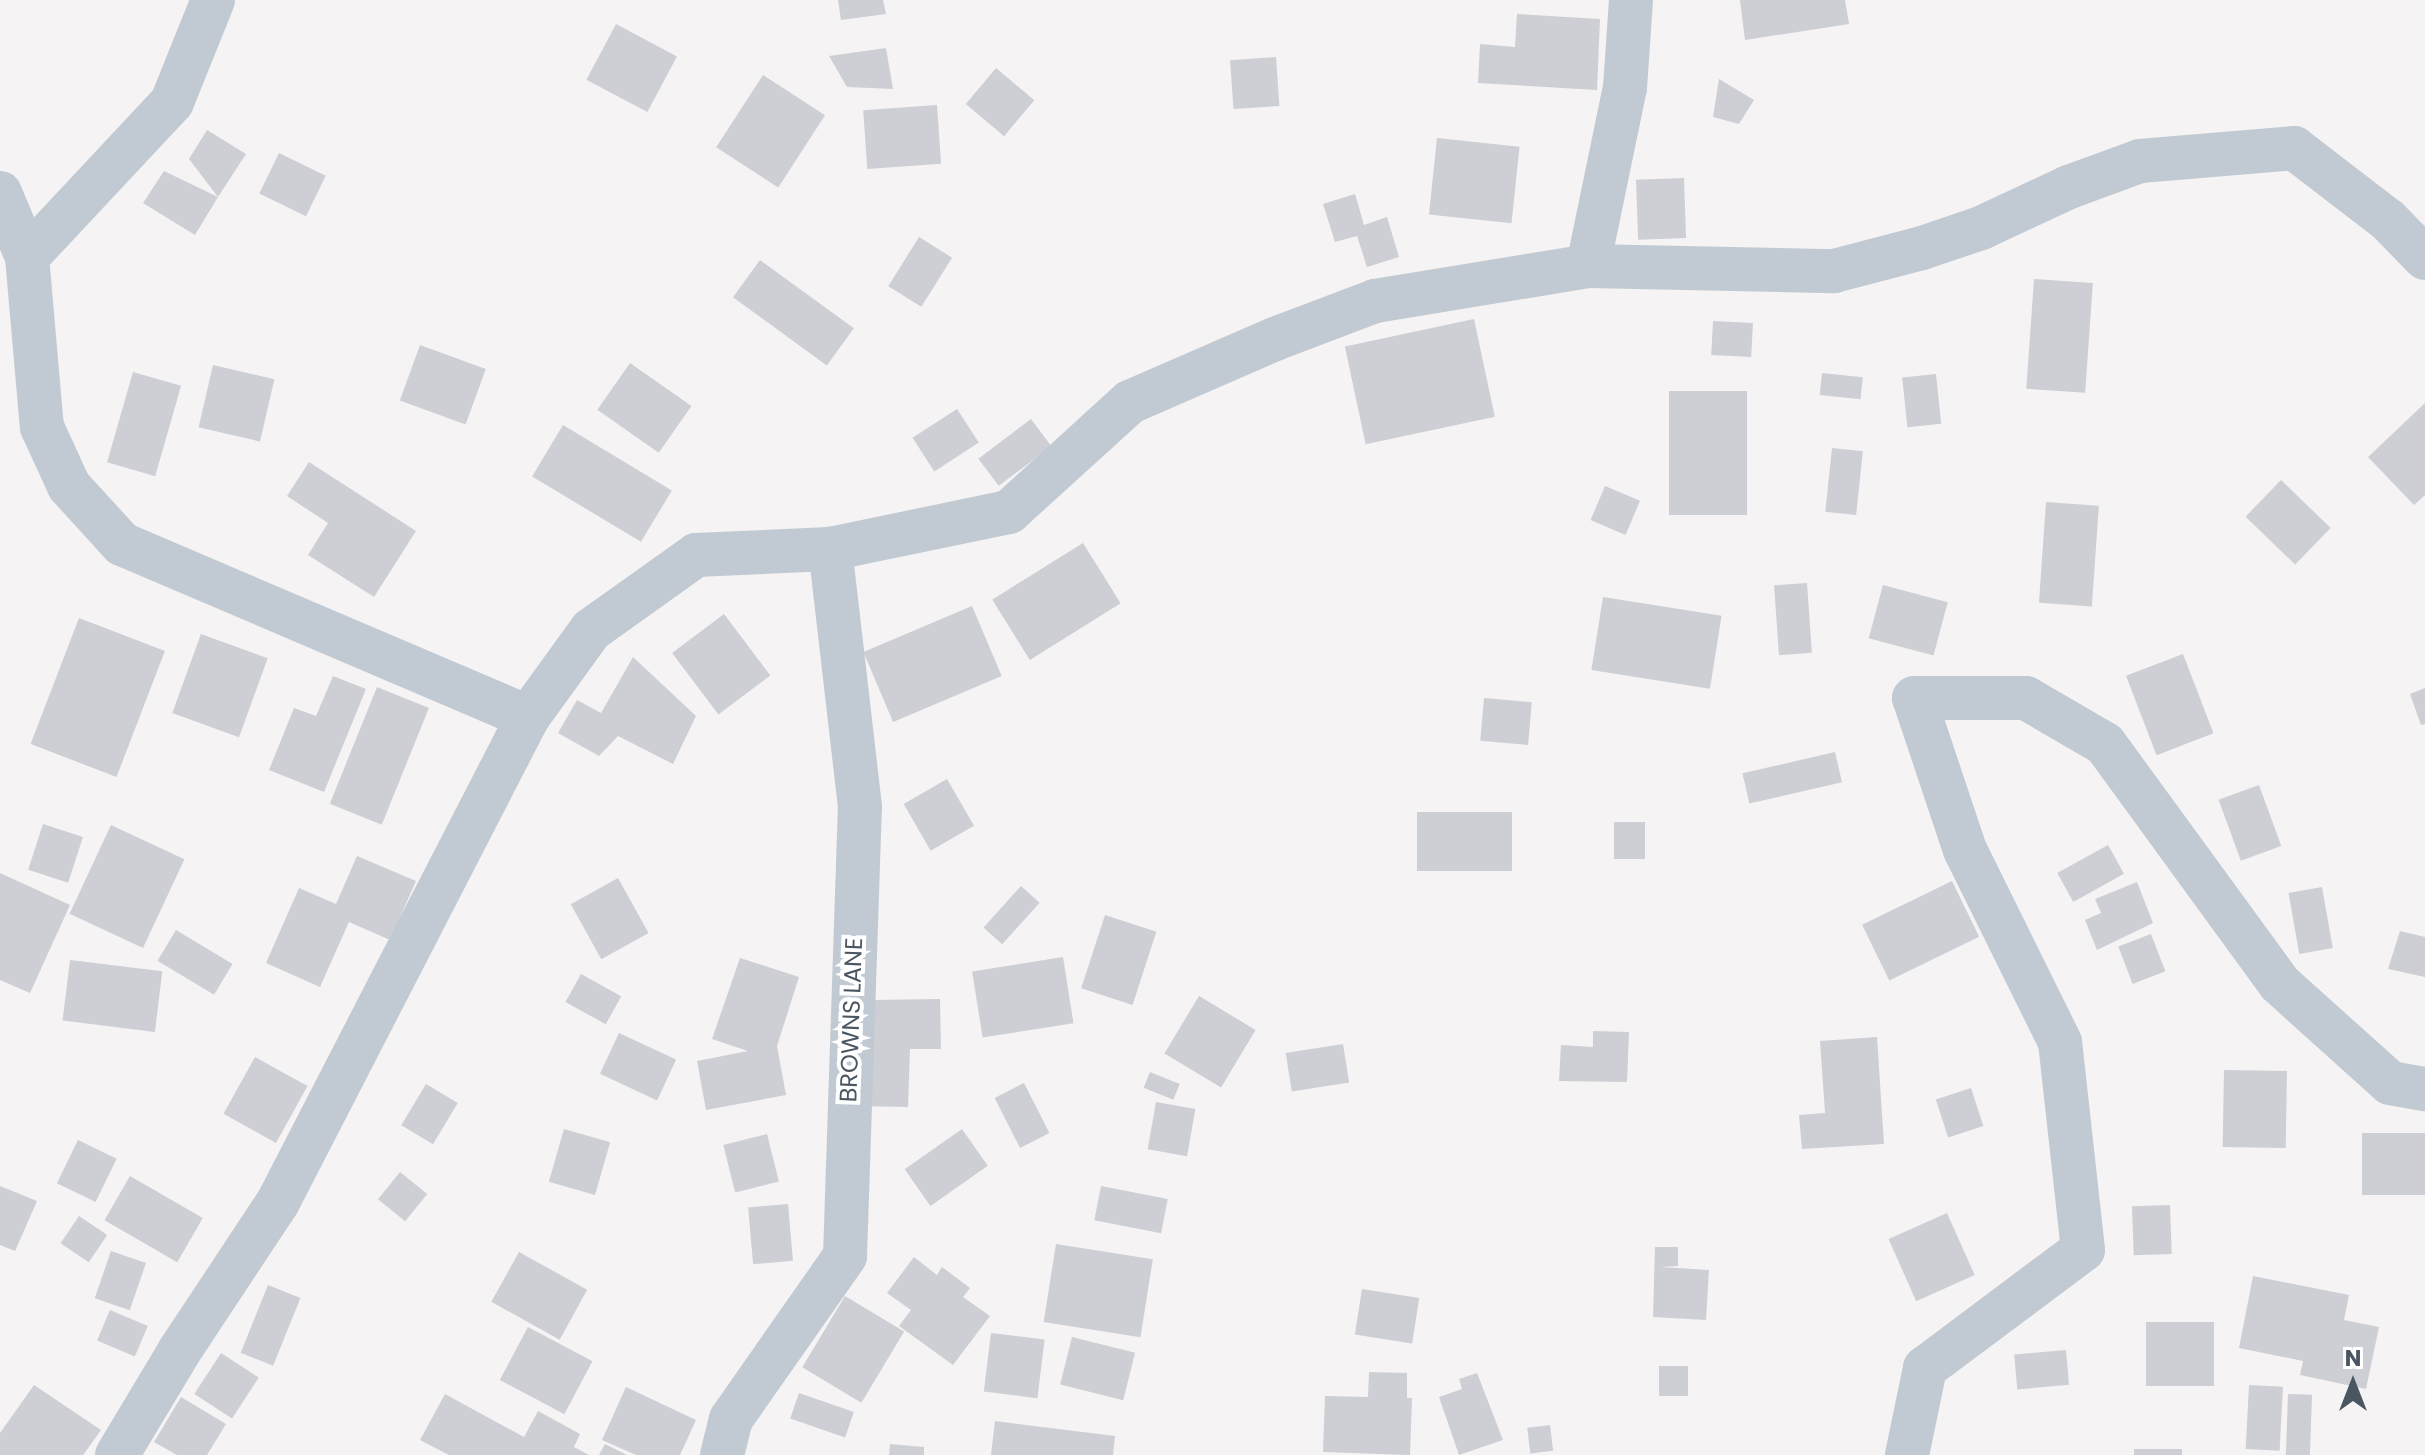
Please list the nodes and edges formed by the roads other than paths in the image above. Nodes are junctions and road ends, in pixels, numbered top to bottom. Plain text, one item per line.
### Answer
1 (213, 0) edge
2 (1631, 0) edge
3 (0, 193) edge
4 (27, 257) junction
5 (2425, 258) edge
6 (1588, 266) junction
7 (830, 549) junction
8 (528, 717) junction
9 (2425, 1089) edge
10 (117, 1455) edge
11 (722, 1455) edge
12 (1907, 1455) edge

1 - 4 street
2 - 6 street
3 - 4 street
4 - 8 street
5 - 6 street
6 - 7 street
7 - 8 street
7 - 11 street, BROWNS LANE
8 - 10 street
9 - 12 street

